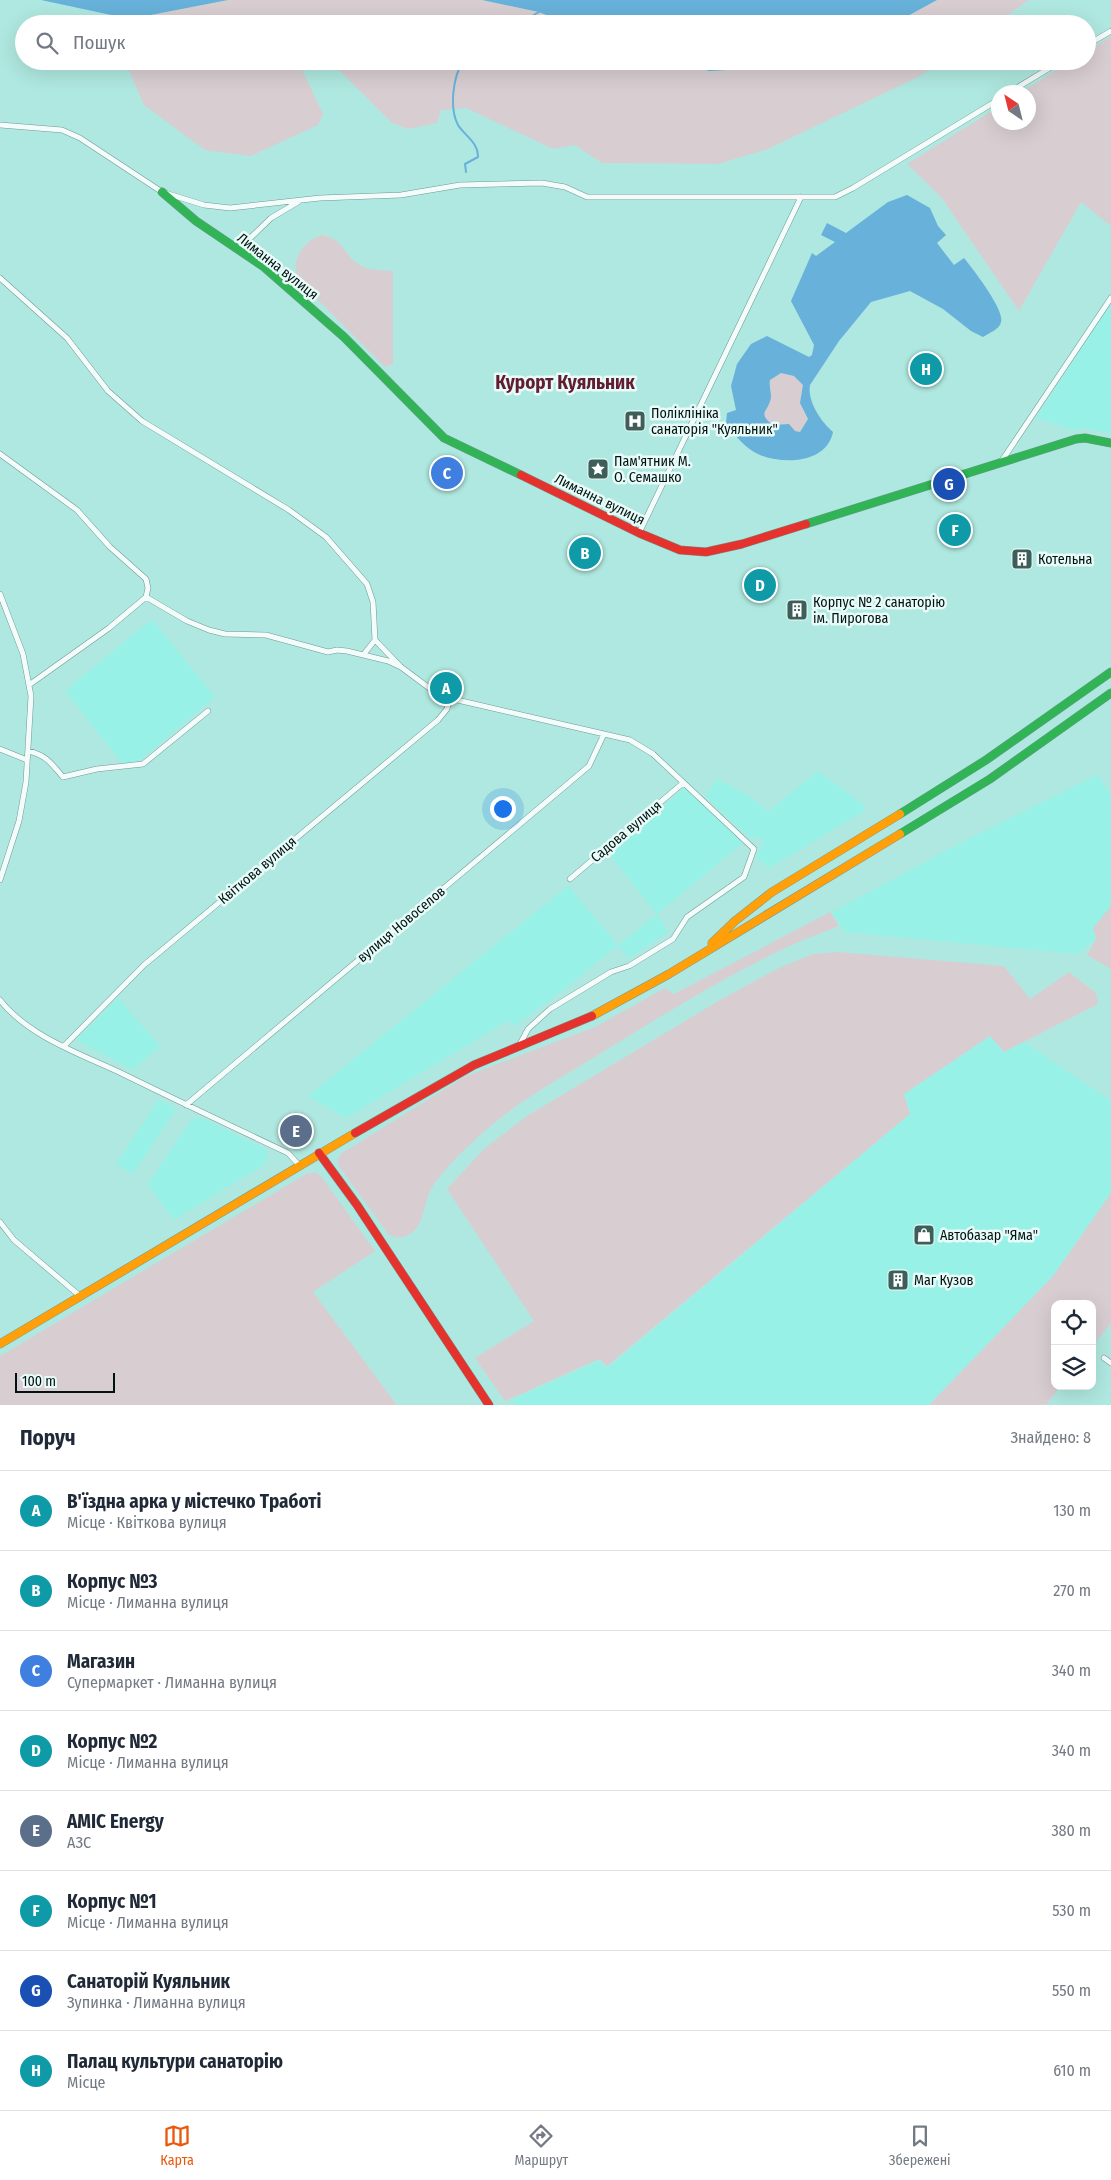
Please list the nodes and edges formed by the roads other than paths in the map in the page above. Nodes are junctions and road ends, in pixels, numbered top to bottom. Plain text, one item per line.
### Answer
1 (1111, 31) edge
2 (1096, 40) edge
3 (1046, 70) edge
4 (1022, 85) edge
5 (991, 104) edge
6 (0, 125) edge
7 (162, 192) junction
8 (801, 197) junction
9 (301, 201) junction
10 (239, 250) junction
11 (0, 278) edge
12 (1111, 298) edge
13 (1111, 443) edge
14 (0, 454) edge
15 (1000, 462) junction
16 (640, 533) junction
17 (0, 594) edge
18 (146, 597) junction
19 (375, 640) junction
20 (364, 654) junction
21 (401, 667) junction
22 (1111, 672) edge
23 (29, 684) junction
24 (446, 690) dead end
25 (1111, 693) edge
26 (440, 696) junction
27 (450, 697) junction
28 (208, 711) dead end
29 (604, 734) junction
30 (0, 749) edge
31 (28, 751) junction
32 (27, 760) junction
33 (683, 783) junction
34 (570, 879) dead end
35 (0, 880) edge
36 (701, 954) junction
37 (0, 1000) edge
38 (64, 1046) junction
39 (519, 1046) junction
40 (186, 1105) junction
41 (319, 1153) junction
42 (300, 1165) junction
43 (0, 1222) edge
44 (80, 1296) junction
45 (0, 1344) edge
46 (1104, 1358) dead end
47 (1111, 1363) edge
48 (489, 1405) edge

1 - 2 street
3 - 4 street
5 - 8 street
6 - 7 street
7 - 9 street
7 - 10 main road, Лиманна вулиця
8 - 9 street
8 - 16 street
9 - 10 street
10 - 16 main road, Лиманна вулиця
11 - 19 street
12 - 15 street
13 - 15 main road, Лиманна вулиця
14 - 18 street
15 - 16 main road, Лиманна вулиця
17 - 23 street
18 - 20 street
18 - 23 street
19 - 20 street
19 - 21 street
20 - 21 street
21 - 26 street
22 - 36 main road
23 - 31 street
24 - 26 street
25 - 36 main road
26 - 27 street
27 - 29 street
27 - 38 street, Квіткова вулиця
28 - 31 street
29 - 33 street
29 - 40 street, вулиця Новоселов
30 - 32 street
31 - 32 street
32 - 35 street
33 - 34 street, Садова вулиця
33 - 39 street
36 - 39 main road
37 - 38 street
38 - 40 street
39 - 41 main road
40 - 42 street
41 - 42 main road
41 - 48 main road
42 - 44 main road
43 - 44 street
44 - 45 main road
46 - 47 street

